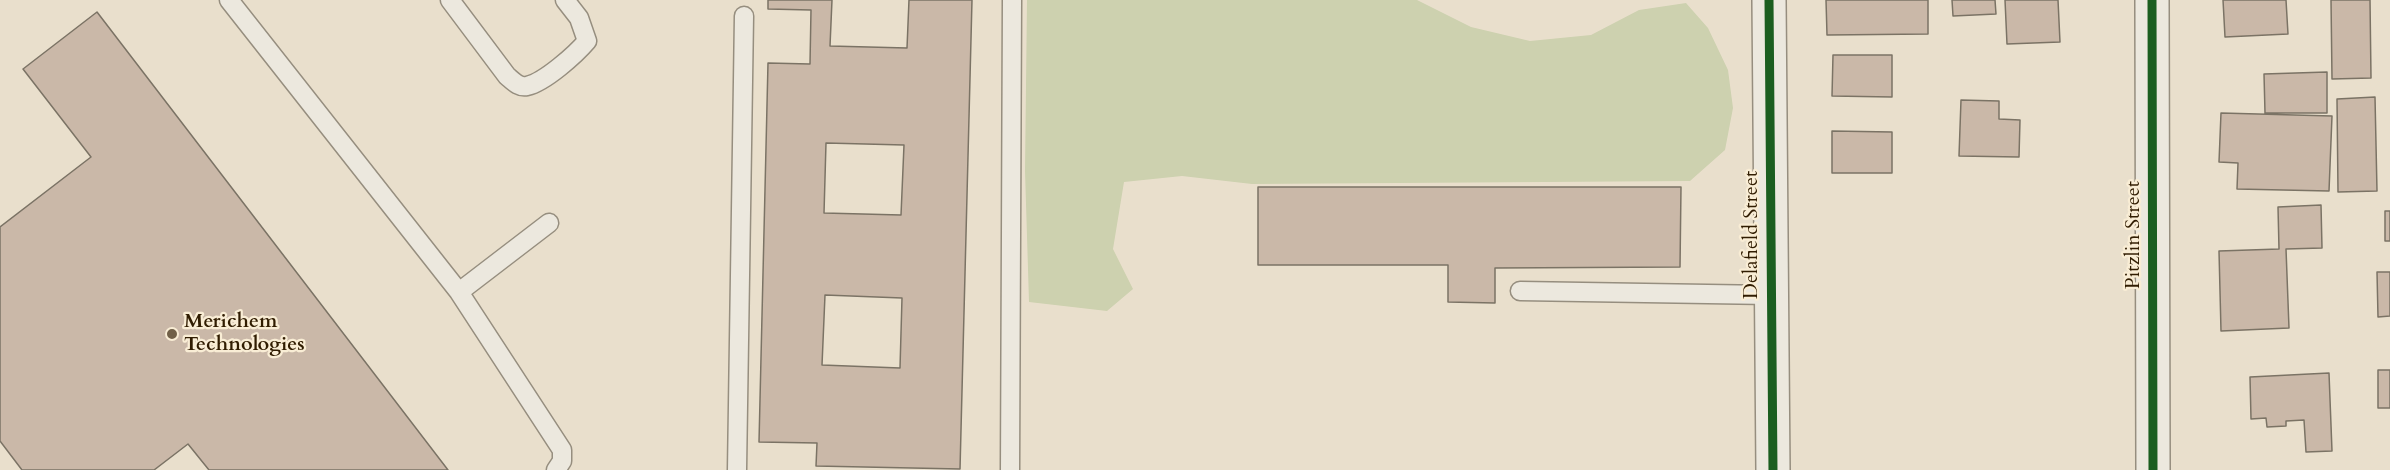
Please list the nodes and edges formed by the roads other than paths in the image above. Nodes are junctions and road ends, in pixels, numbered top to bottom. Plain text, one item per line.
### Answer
1 (229, 0) edge
2 (450, 0) edge
3 (565, 0) edge
4 (1012, 0) edge
5 (1769, 0) edge
6 (2152, 0) edge
7 (744, 16) dead end
8 (549, 223) dead end
9 (1520, 291) dead end
10 (459, 292) junction
11 (1770, 295) junction
12 (556, 470) edge
13 (737, 470) edge
14 (1010, 470) edge
15 (1773, 470) edge
16 (2152, 470) edge

1 - 10 lane
2 - 3 lane
4 - 14 lane
5 - 11 street, Delafield Street
6 - 16 street, Pitzlin Street
7 - 13 lane
8 - 10 lane
9 - 11 lane
10 - 12 lane
11 - 15 street, Delafield Street

